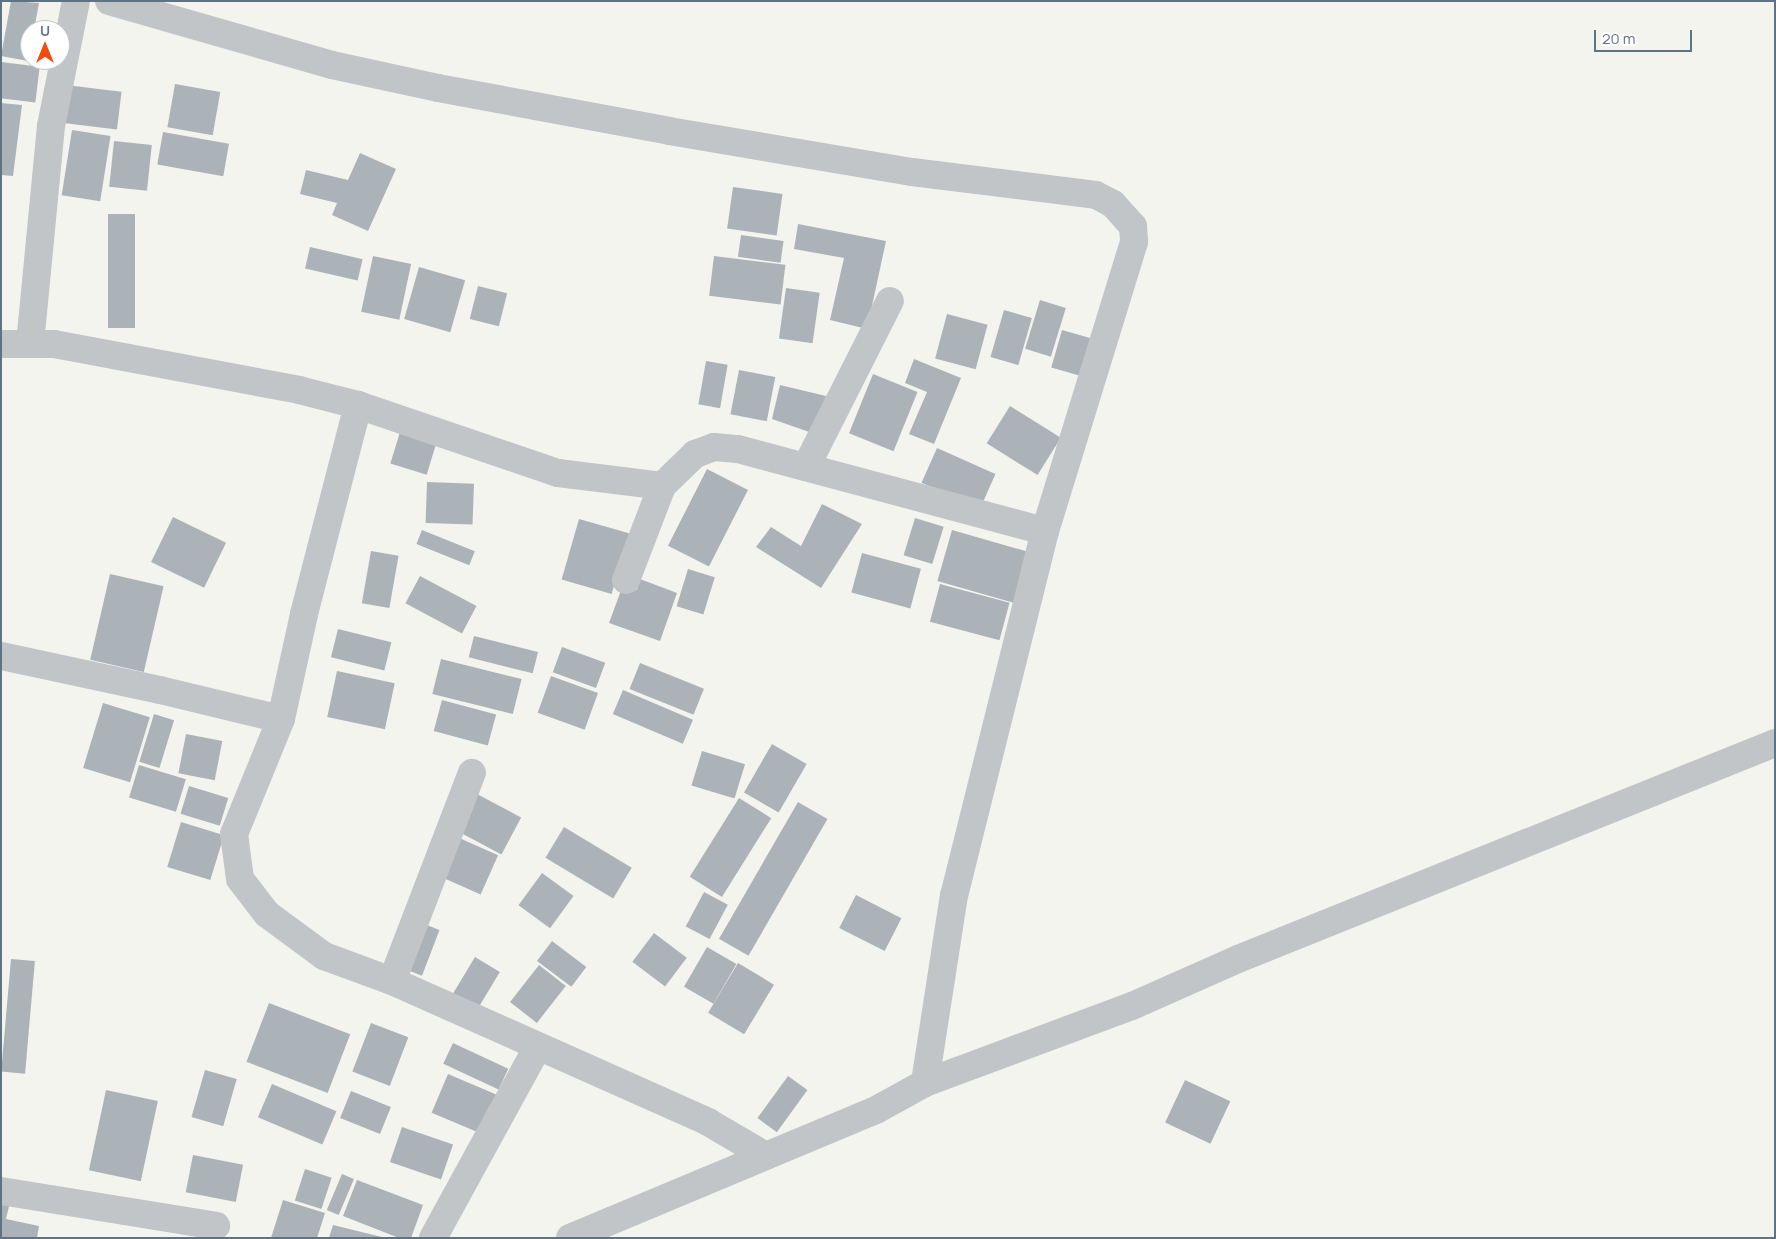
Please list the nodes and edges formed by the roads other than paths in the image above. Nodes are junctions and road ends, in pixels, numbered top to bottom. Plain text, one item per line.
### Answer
1 (76, 1) edge
2 (109, 1) edge
3 (890, 301) dead end
4 (1, 344) edge
5 (30, 344) junction
6 (358, 405) junction
7 (806, 467) junction
8 (662, 486) junction
9 (1045, 531) junction
10 (626, 580) dead end
11 (1, 656) edge
12 (281, 719) junction
13 (1775, 743) edge
14 (472, 773) dead end
15 (392, 981) junction
16 (537, 1048) junction
17 (926, 1083) junction
18 (766, 1156) junction
19 (1, 1191) edge
20 (216, 1226) dead end
21 (433, 1238) edge
22 (570, 1238) edge

1 - 5 street
2 - 9 street
3 - 7 street
4 - 5 street
5 - 6 street
6 - 8 street
6 - 12 street
7 - 8 street
7 - 9 street
8 - 10 street
9 - 17 street
11 - 12 street
12 - 15 street
13 - 17 street
14 - 15 street
15 - 16 street
16 - 18 street
16 - 21 street
17 - 18 street
18 - 22 street
19 - 20 street

